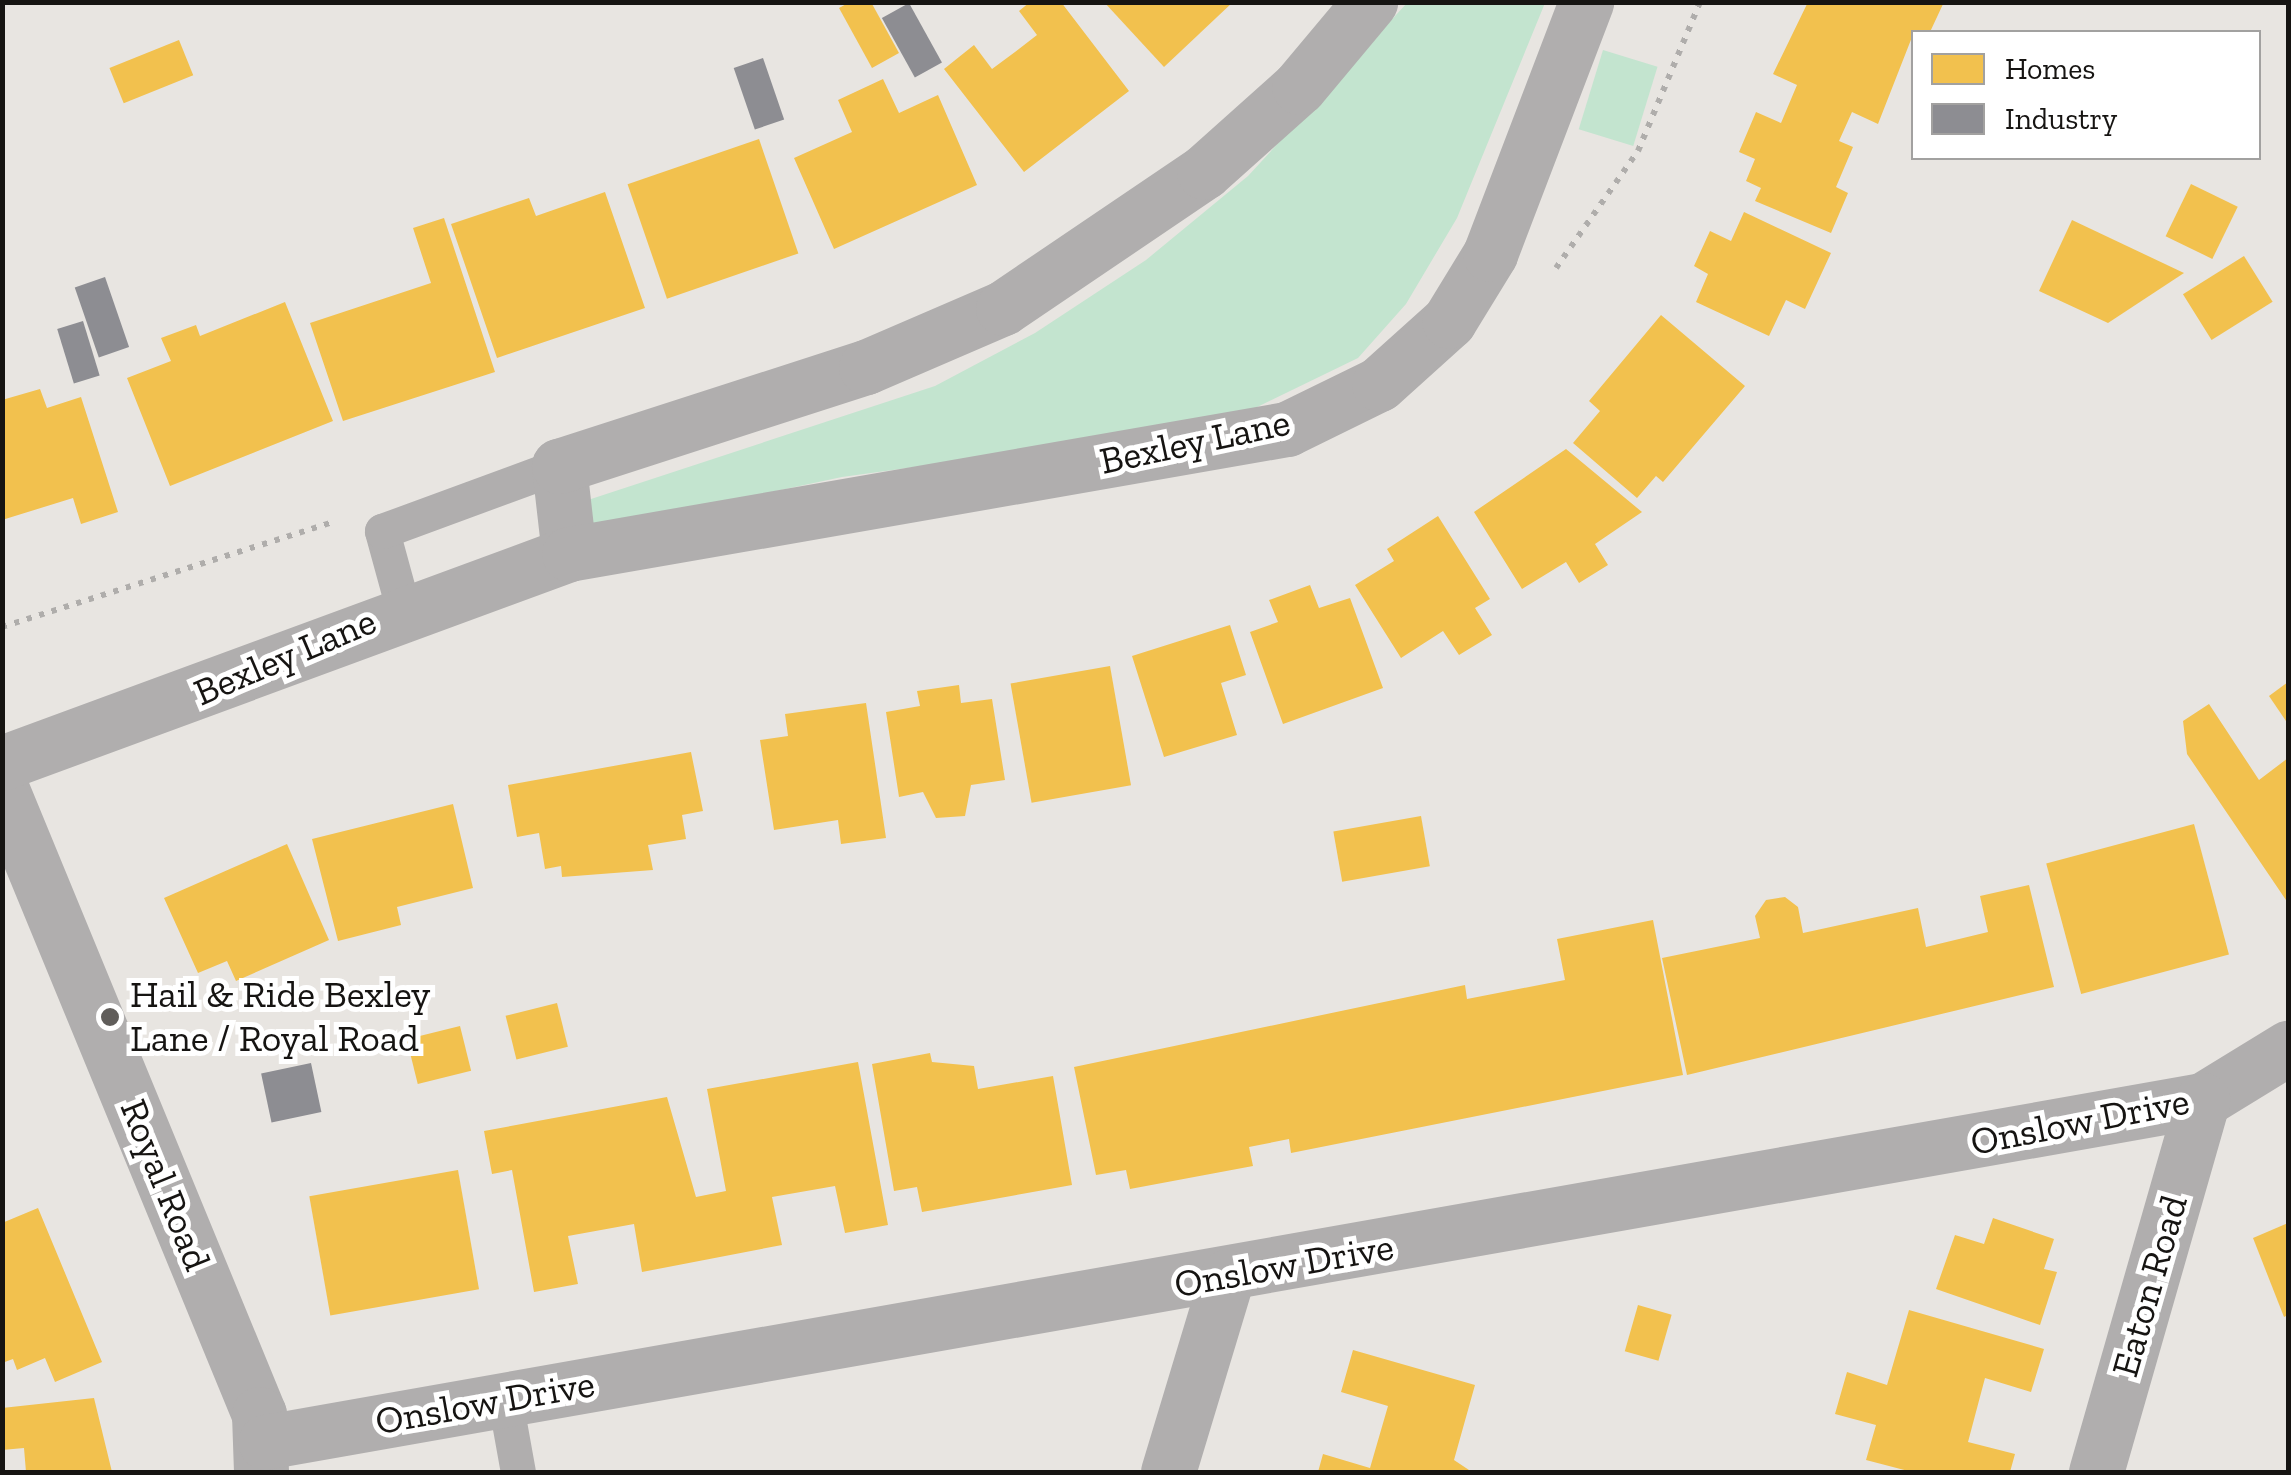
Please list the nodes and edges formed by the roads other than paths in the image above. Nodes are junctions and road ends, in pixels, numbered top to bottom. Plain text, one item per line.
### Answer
1 (1370, 2) edge
2 (1586, 2) edge
3 (559, 466) junction
4 (569, 554) junction
5 (402, 608) junction
6 (2, 763) edge
7 (2, 790) edge
8 (2288, 1048) edge
9 (2204, 1100) junction
10 (1227, 1276) junction
11 (505, 1400) junction
12 (263, 1457) edge
13 (518, 1472) edge
14 (1168, 1472) edge
15 (2096, 1472) edge

1 - 3 street
2 - 4 street, Bexley Lane
3 - 4 street
3 - 5 lane
4 - 5 street, Bexley Lane
5 - 6 street, Bexley Lane
7 - 12 street, Royal Road
8 - 9 street, Onslow Drive
9 - 10 street, Onslow Drive
9 - 15 street, Eaton Road
10 - 11 street, Onslow Drive
10 - 14 street
11 - 12 street, Onslow Drive
11 - 13 lane

